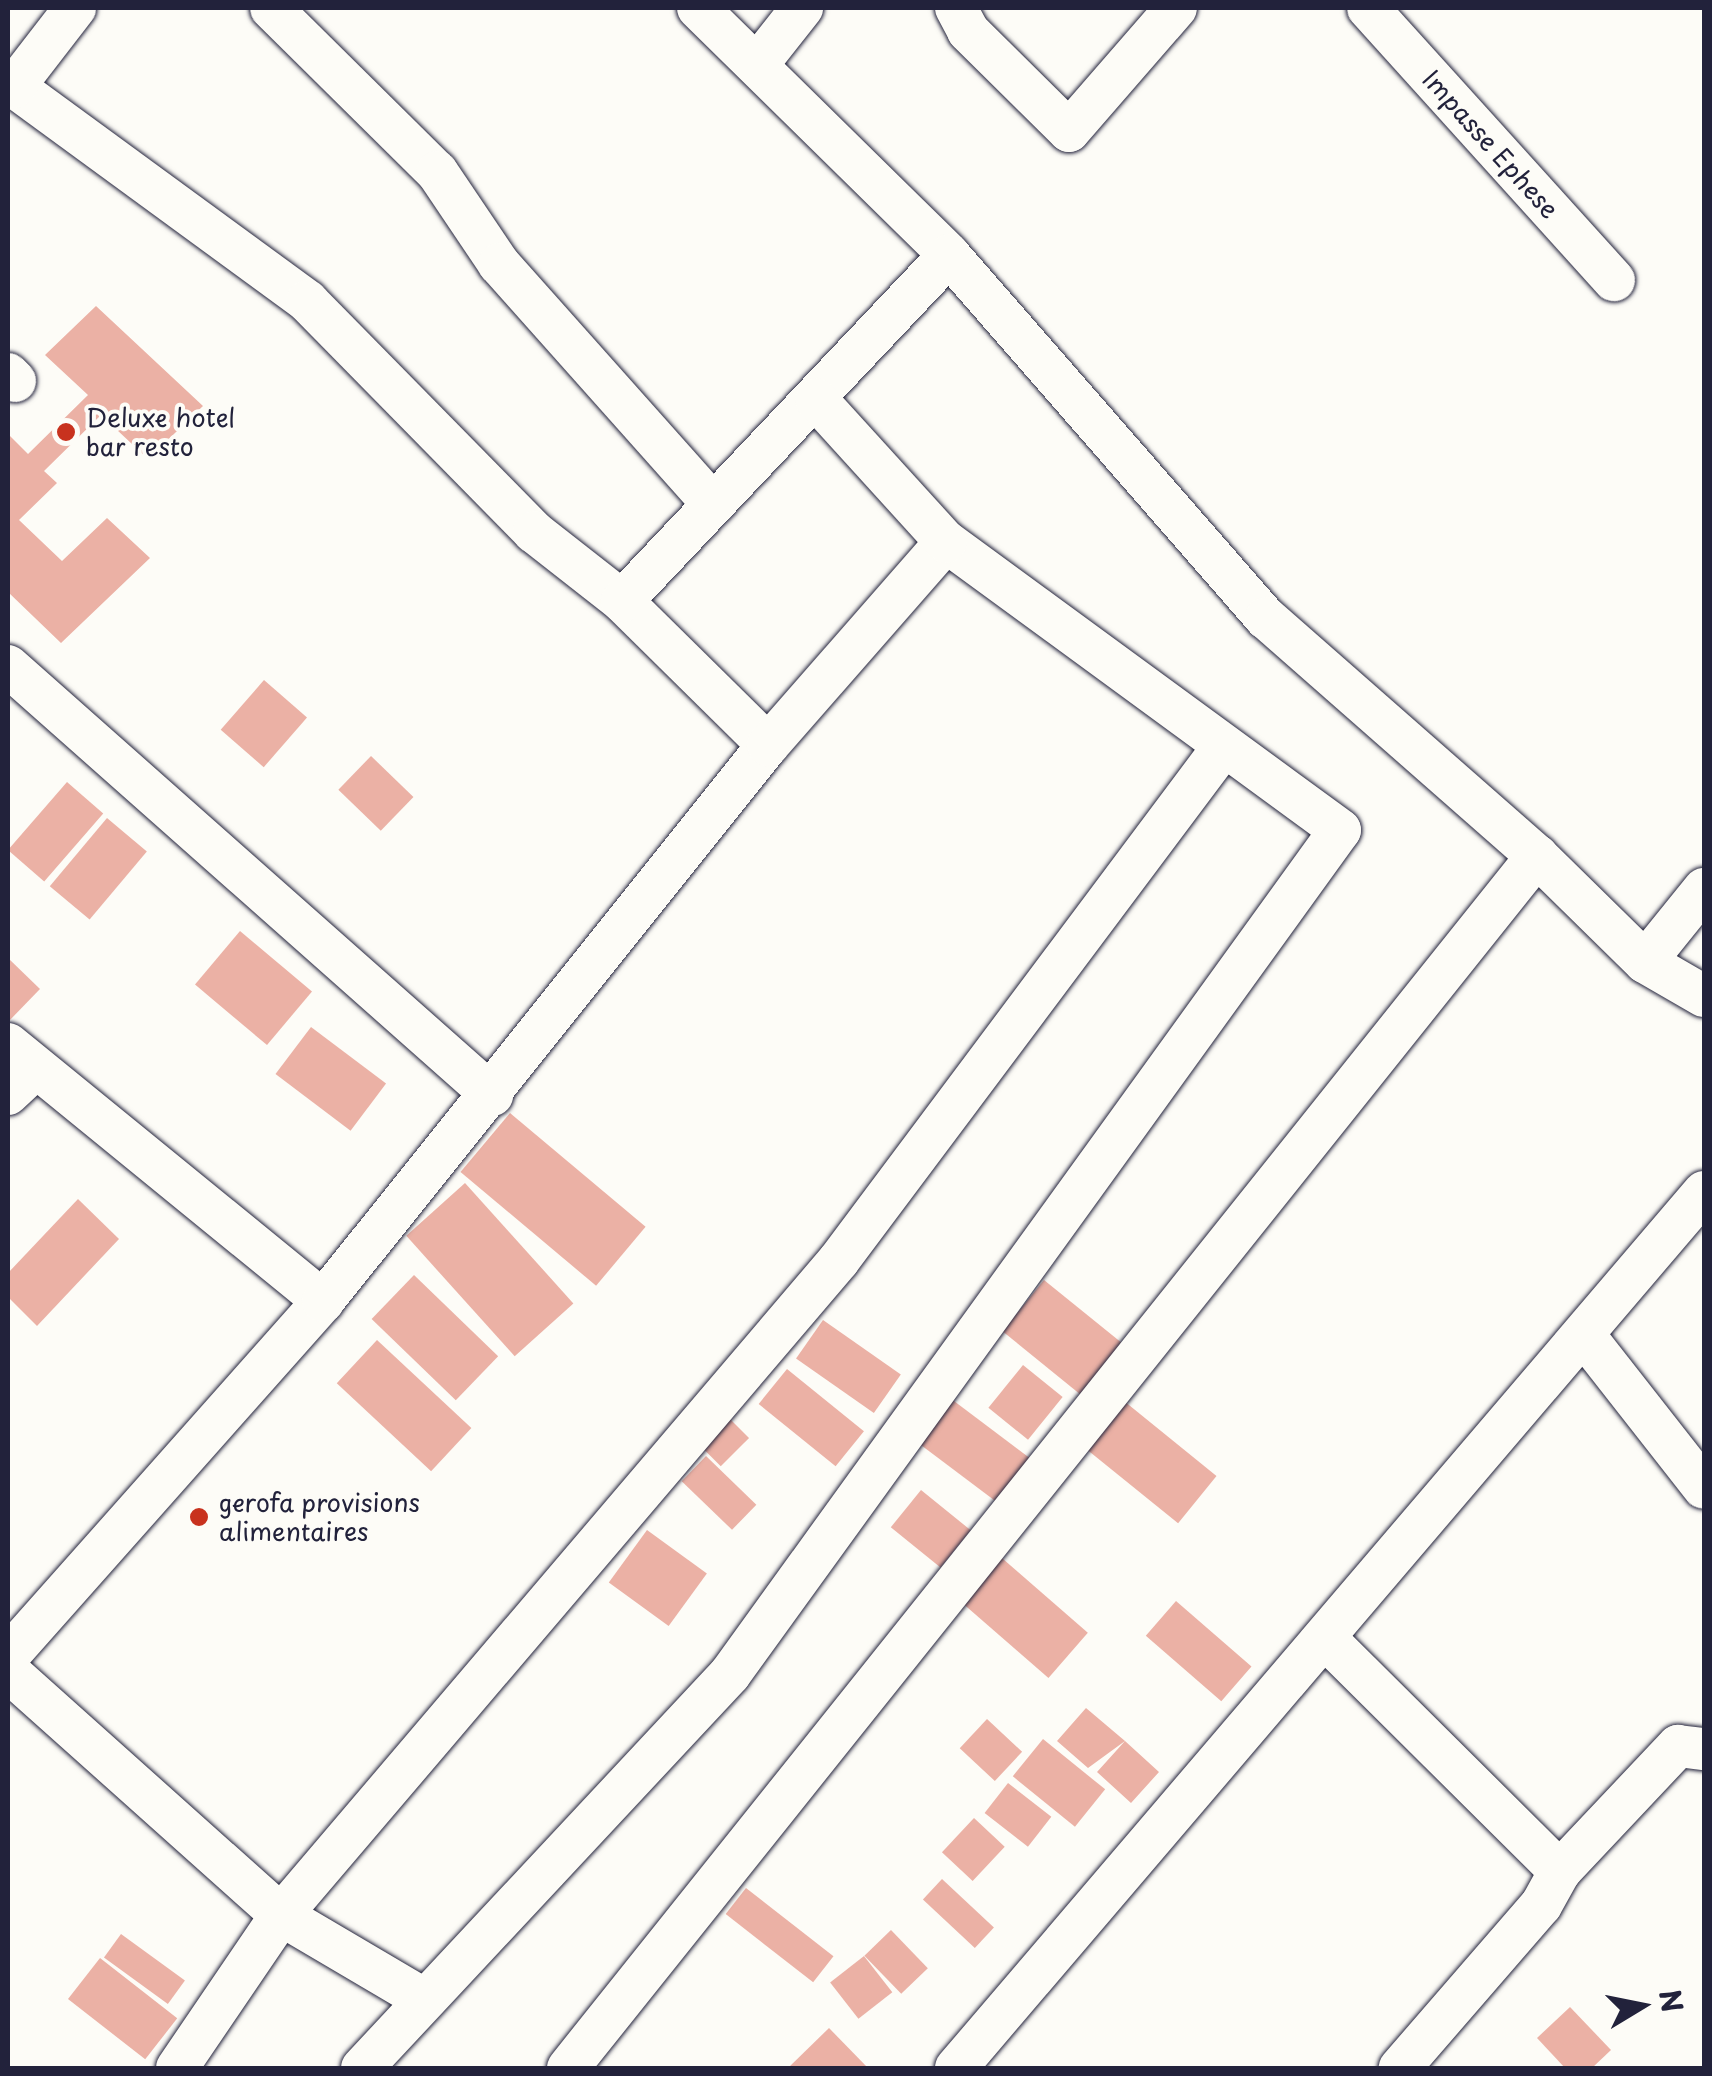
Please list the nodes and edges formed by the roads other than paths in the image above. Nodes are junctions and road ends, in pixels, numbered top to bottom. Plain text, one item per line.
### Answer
1 (76, 8) edge
2 (271, 8) edge
3 (698, 8) edge
4 (802, 8) edge
5 (1176, 8) edge
6 (1368, 8) edge
7 (970, 15) edge
8 (757, 65) junction
9 (11, 84) edge
10 (949, 255) junction
11 (1614, 280) dead end
12 (816, 398) junction
13 (714, 504) junction
14 (946, 542) junction
15 (622, 601) junction
16 (8, 666) edge
17 (768, 745) junction
18 (1223, 746) junction
19 (1538, 856) junction
20 (1704, 889) edge
21 (1646, 962) junction
22 (1704, 996) edge
23 (17, 1069) edge
24 (492, 1094) junction
25 (1704, 1192) edge
26 (323, 1301) junction
27 (1584, 1335) junction
28 (1704, 1488) edge
29 (1326, 1638) junction
30 (8, 1656) edge
31 (8, 1670) edge
32 (1704, 1748) edge
33 (1560, 1871) junction
34 (282, 1915) junction
35 (422, 1998) junction
36 (178, 2068) edge
37 (362, 2068) edge
38 (568, 2068) edge
39 (956, 2068) edge
40 (1400, 2068) edge

1 - 9 street
2 - 13 street
3 - 8 street
4 - 8 street
5 - 7 street
6 - 11 street, Impasse Ephese
8 - 10 street
9 - 15 street
10 - 12 street
10 - 19 street
12 - 13 street
12 - 14 street
13 - 15 street
14 - 17 street
14 - 18 street
15 - 17 street
16 - 24 street
17 - 24 street
18 - 34 street
18 - 35 street
19 - 21 street
19 - 38 street
20 - 21 street
21 - 22 street
23 - 26 street
24 - 26 street
25 - 27 street
26 - 30 street
27 - 28 street
27 - 29 street
29 - 33 street
29 - 39 street
31 - 34 street
32 - 33 street
33 - 40 street
34 - 35 street
34 - 36 street
35 - 37 street

